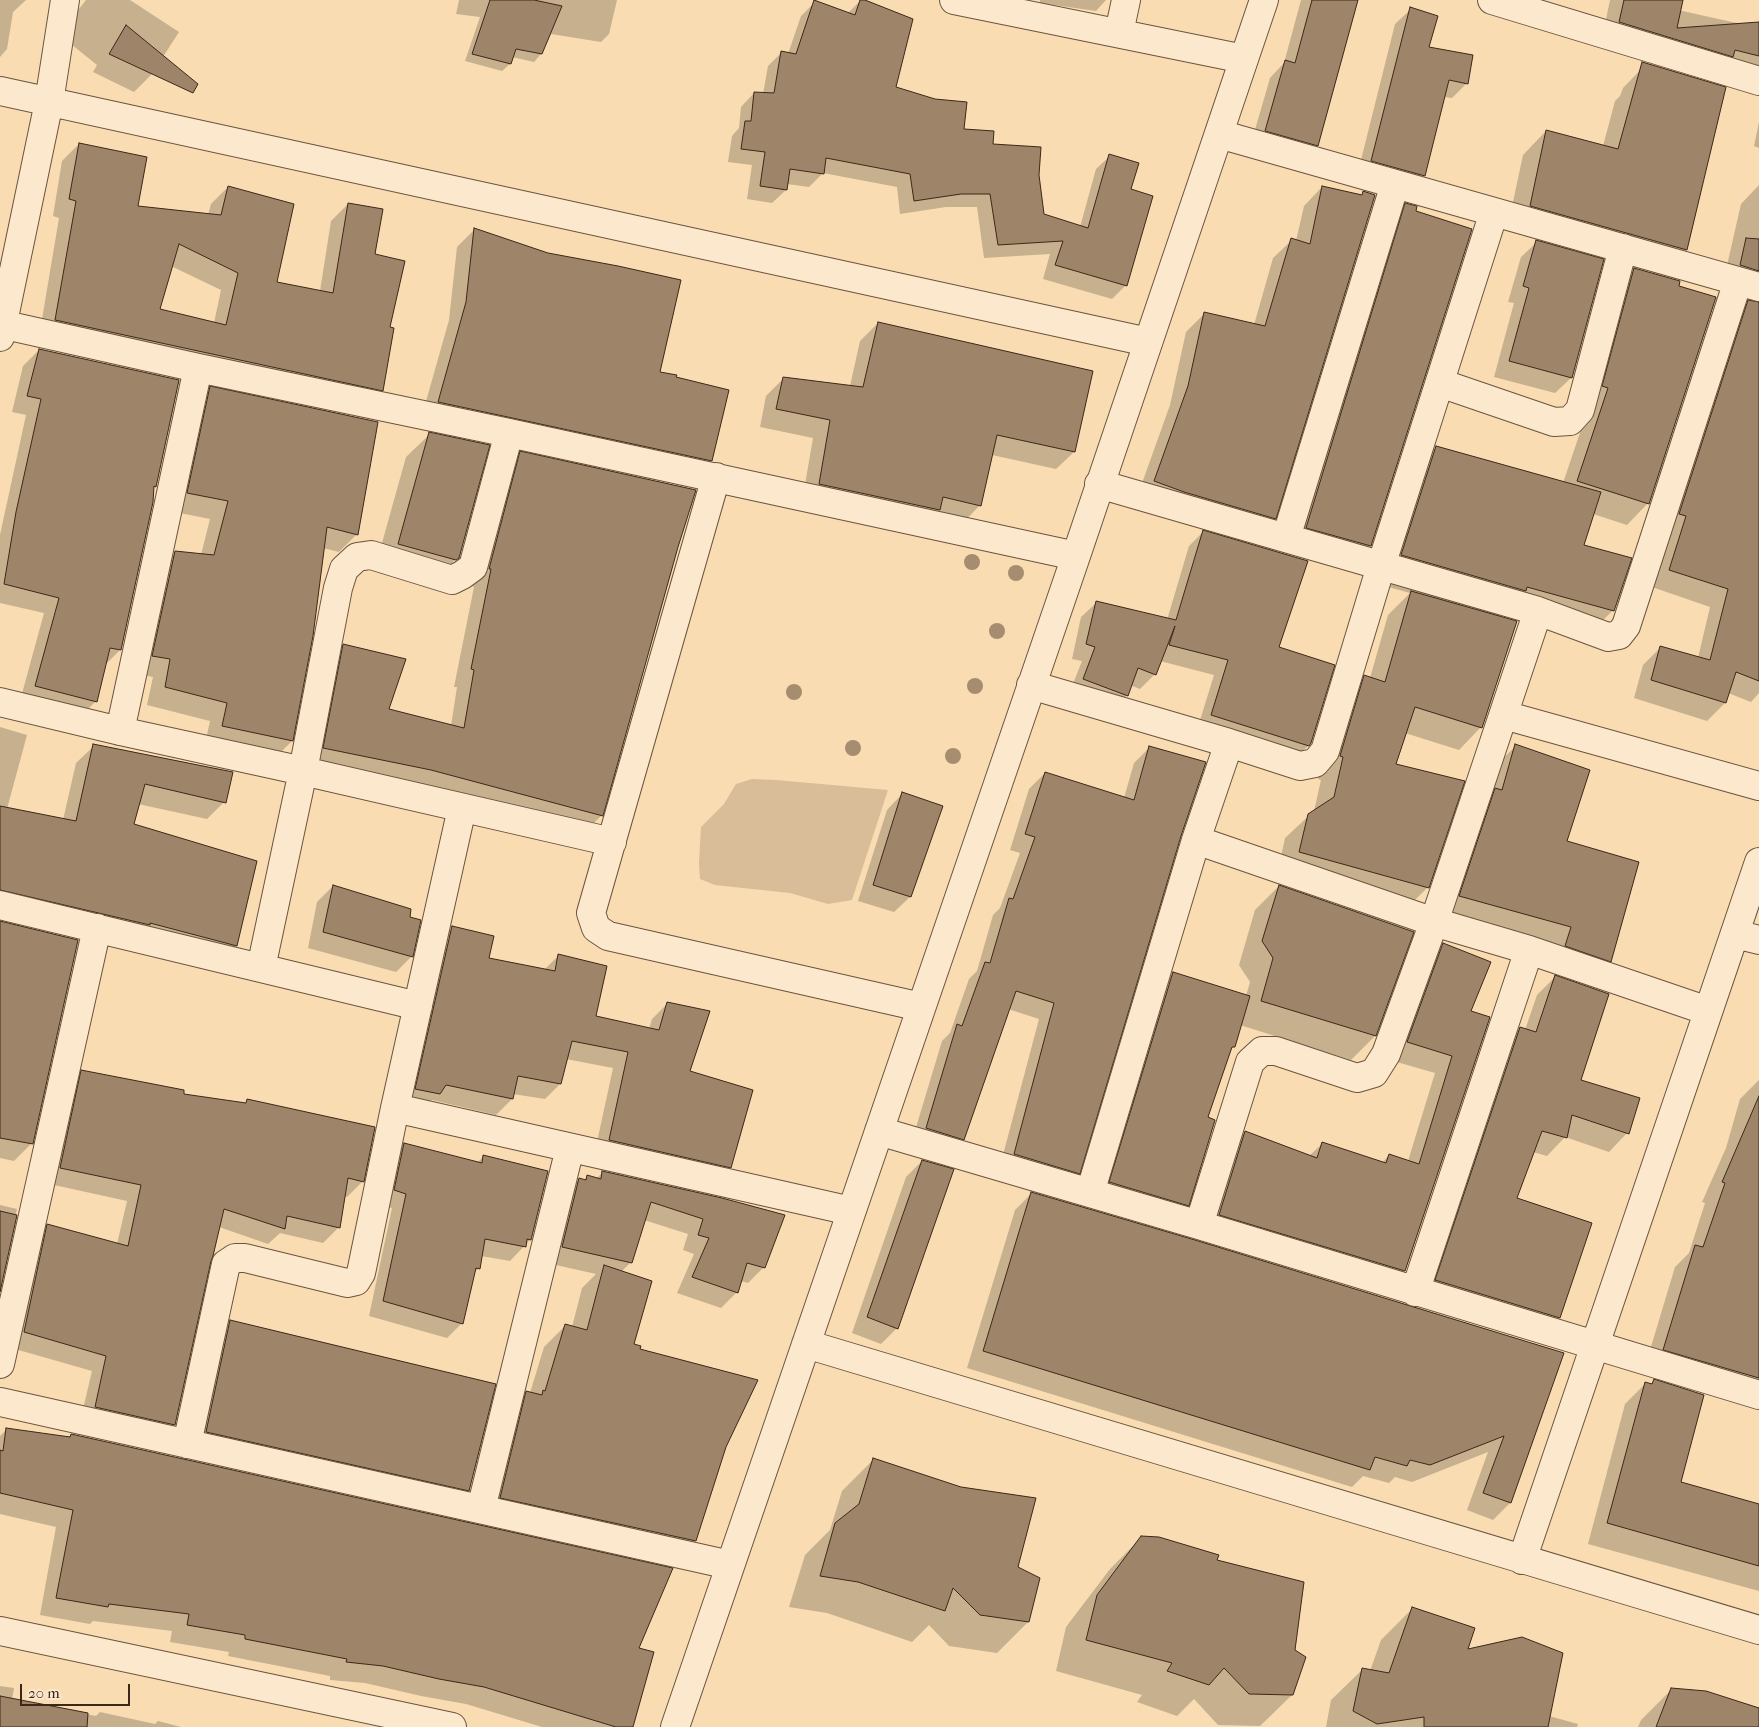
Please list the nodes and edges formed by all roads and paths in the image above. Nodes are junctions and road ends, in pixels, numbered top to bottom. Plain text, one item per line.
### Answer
1 (65, 0) edge
2 (954, 0) edge
3 (1126, 0) edge
4 (1264, 0) edge
5 (1492, 0) edge
6 (1558, 10) edge
7 (1118, 33) junction
8 (1244, 59) junction
9 (1759, 81) edge
10 (0, 91) edge
11 (49, 102) junction
12 (1219, 134) junction
13 (1395, 184) junction
14 (1494, 212) junction
15 (1623, 248) junction
16 (1749, 284) edge
17 (1, 328) edge
18 (1148, 342) junction
19 (198, 368) junction
20 (1440, 382) junction
21 (509, 433) junction
22 (716, 478) junction
23 (1099, 484) junction
24 (1286, 538) junction
25 (1076, 556) junction
26 (1381, 566) junction
27 (1538, 611) junction
28 (1031, 685) junction
29 (0, 702) edge
30 (1504, 715) junction
31 (120, 731) junction
32 (1229, 743) junction
33 (303, 771) junction
34 (1759, 786) edge
35 (462, 808) junction
36 (1196, 840) junction
37 (612, 842) junction
38 (1759, 862) edge
39 (0, 905) edge
40 (1434, 922) junction
41 (97, 928) junction
42 (1747, 937) edge
43 (1529, 950) junction
44 (261, 968) junction
45 (418, 1006) junction
46 (921, 1007) junction
47 (1708, 1011) junction
48 (395, 1108) junction
49 (879, 1131) junction
50 (570, 1148) junction
51 (1090, 1193) junction
52 (852, 1211) junction
53 (1199, 1225) junction
54 (1414, 1292) junction
55 (806, 1344) junction
56 (1595, 1345) junction
57 (0, 1364) edge
58 (1759, 1395) edge
59 (0, 1402) edge
60 (187, 1444) junction
61 (481, 1510) junction
62 (1522, 1560) junction
63 (730, 1565) junction
64 (1759, 1630) edge
65 (0, 1631) edge
66 (452, 1727) edge
67 (675, 1727) edge

1 - 11 street
2 - 7 street
3 - 7 street
4 - 8 street
5 - 6 street
6 - 9 street
7 - 8 street
8 - 12 street
10 - 11 street
11 - 17 street
11 - 18 street
12 - 13 street
12 - 18 street
13 - 14 street
13 - 24 street
14 - 15 street
14 - 20 street
15 - 16 street
15 - 20 street
16 - 27 street
17 - 19 street
18 - 23 street
19 - 21 street
19 - 31 street
20 - 26 street
21 - 22 street
21 - 33 street
22 - 25 street
22 - 37 street
23 - 24 street
23 - 25 street
24 - 26 street
25 - 28 street
26 - 27 street
26 - 32 street
27 - 30 street
28 - 32 street
28 - 46 street
29 - 31 street
30 - 34 street
30 - 40 street
31 - 33 street
32 - 36 street
33 - 35 street
33 - 44 street
35 - 37 street
35 - 45 street
36 - 40 street
36 - 51 street
37 - 46 street
38 - 42 street
39 - 41 street
40 - 43 street
40 - 53 street
41 - 44 street
41 - 57 street
42 - 47 street
43 - 47 street
43 - 54 street
44 - 45 street
45 - 48 street
46 - 49 street
47 - 56 street
48 - 50 street
48 - 60 street
49 - 51 street
49 - 52 street
50 - 52 street
50 - 61 street
51 - 53 street
52 - 55 street
53 - 54 street
54 - 56 street
55 - 62 street
55 - 63 street
56 - 58 street
56 - 62 street
59 - 60 street
60 - 61 street
61 - 63 street
62 - 64 street
63 - 67 street
65 - 66 street

